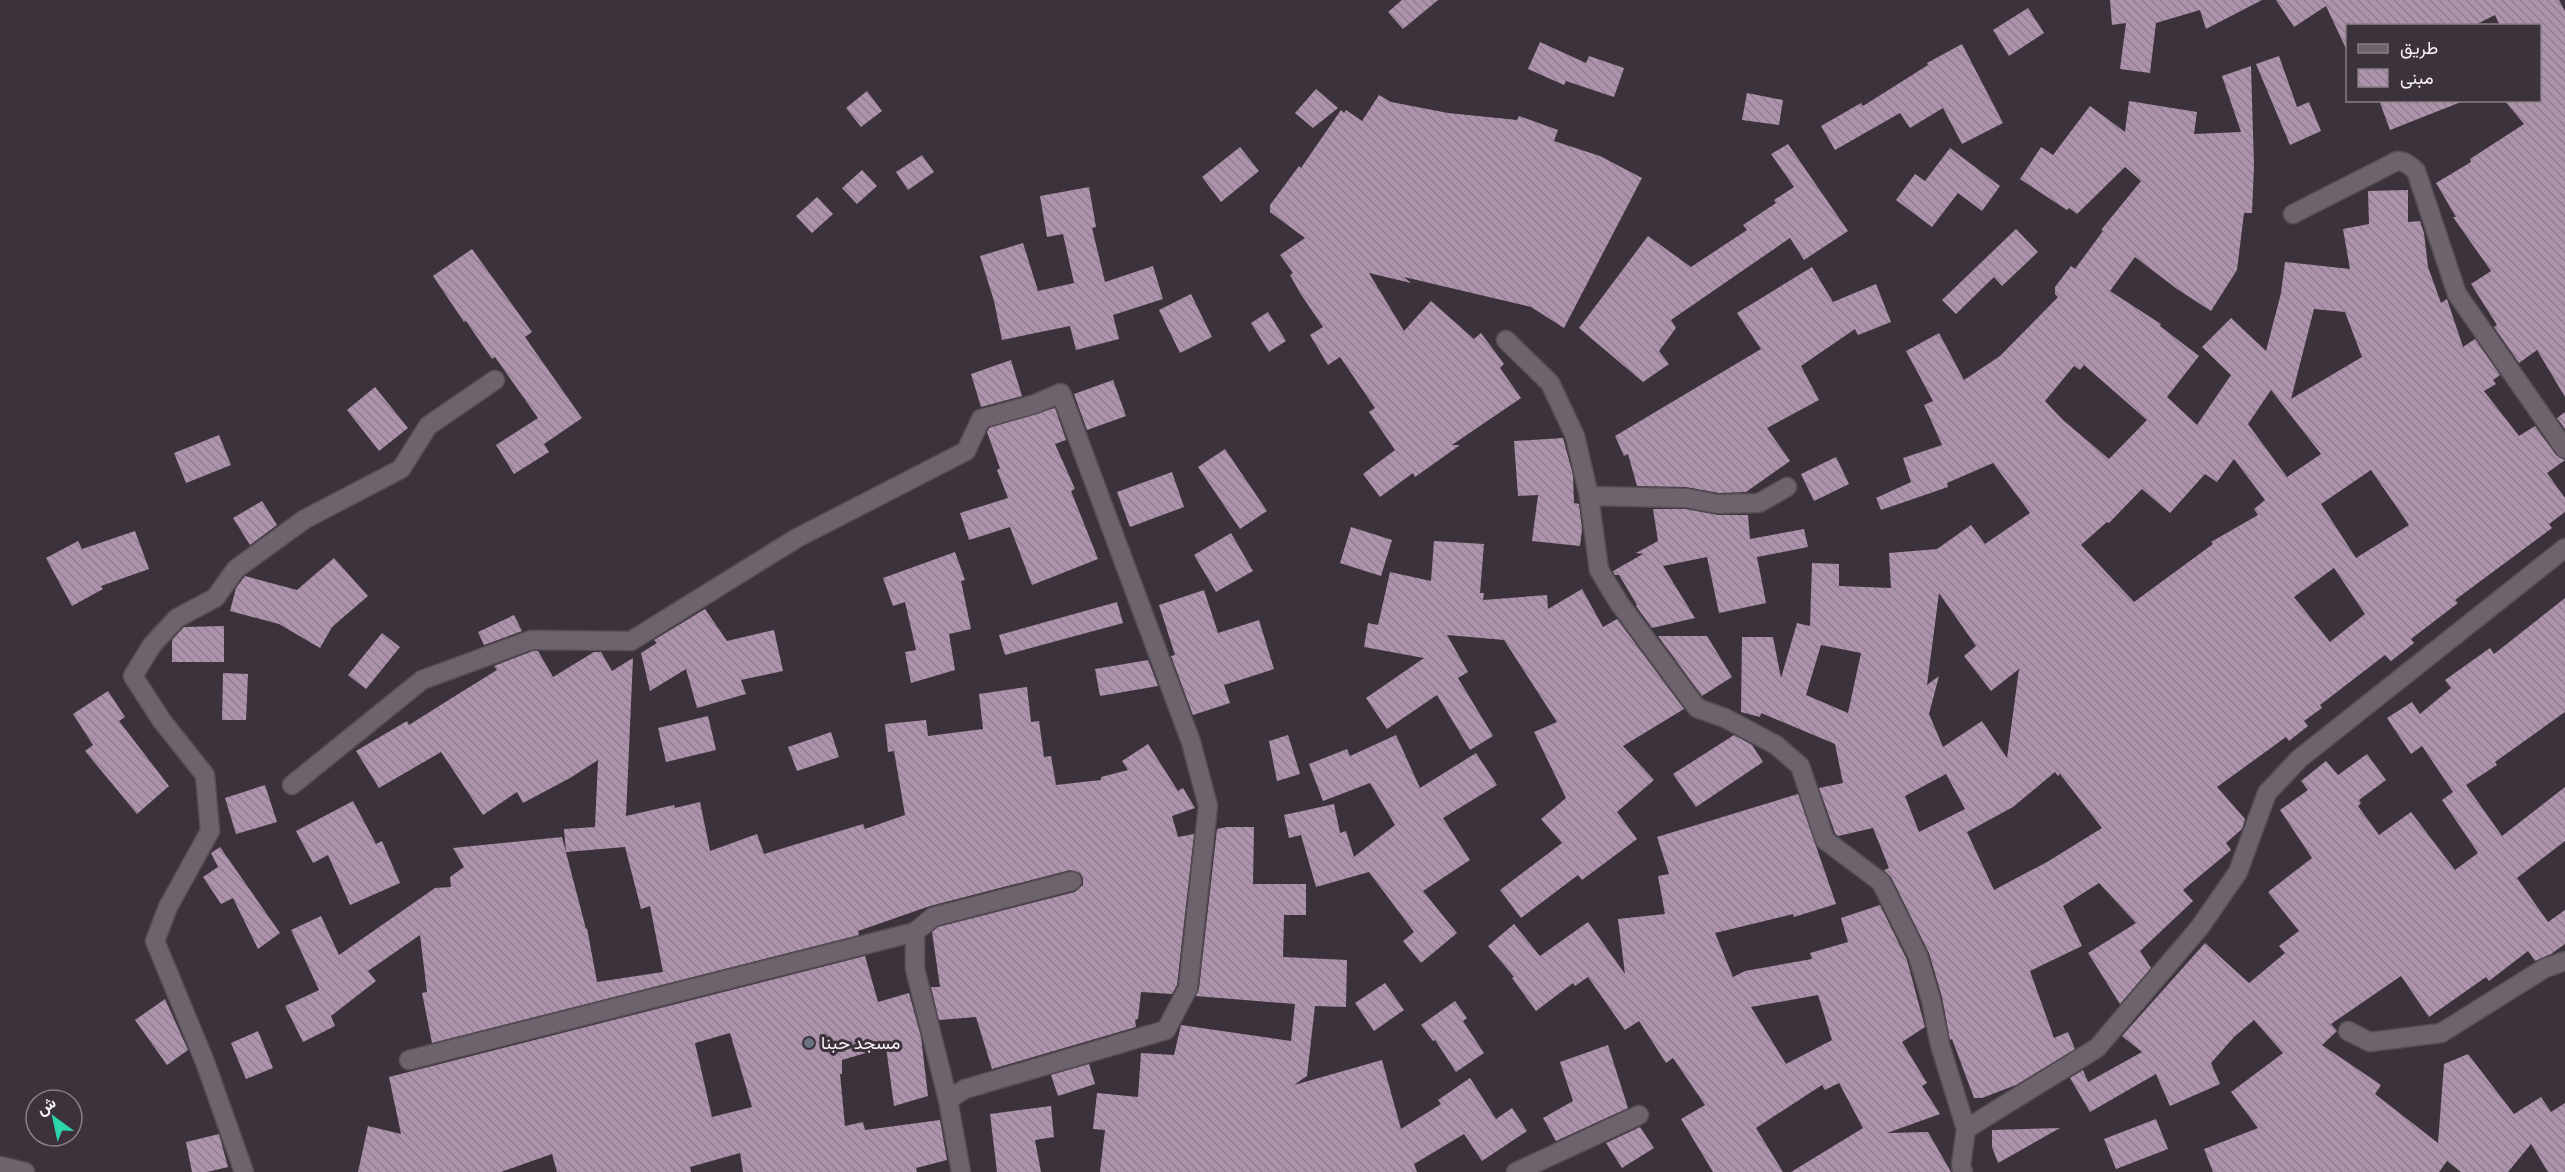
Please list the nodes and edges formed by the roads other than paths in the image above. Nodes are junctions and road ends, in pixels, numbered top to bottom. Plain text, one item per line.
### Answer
1 (2293, 214) dead end
2 (1506, 340) dead end
3 (495, 380) dead end
4 (2565, 449) edge
5 (1787, 488) dead end
6 (1589, 496) junction
7 (2565, 548) edge
8 (292, 785) dead end
9 (1072, 880) dead end
10 (915, 932) junction
11 (2565, 962) edge
12 (2348, 1031) dead end
13 (409, 1060) dead end
14 (948, 1100) junction
15 (1639, 1115) dead end
16 (1966, 1129) junction
17 (0, 1166) edge
18 (25, 1172) edge
19 (244, 1172) edge
20 (961, 1172) edge
21 (1516, 1172) edge
22 (1962, 1172) edge

1 - 4 street
2 - 6 street
3 - 19 street
5 - 6 street
6 - 16 street
7 - 16 street
8 - 14 street
9 - 10 street
10 - 13 street
10 - 14 street
11 - 12 street
14 - 20 street
15 - 21 street
16 - 22 street
17 - 18 street

